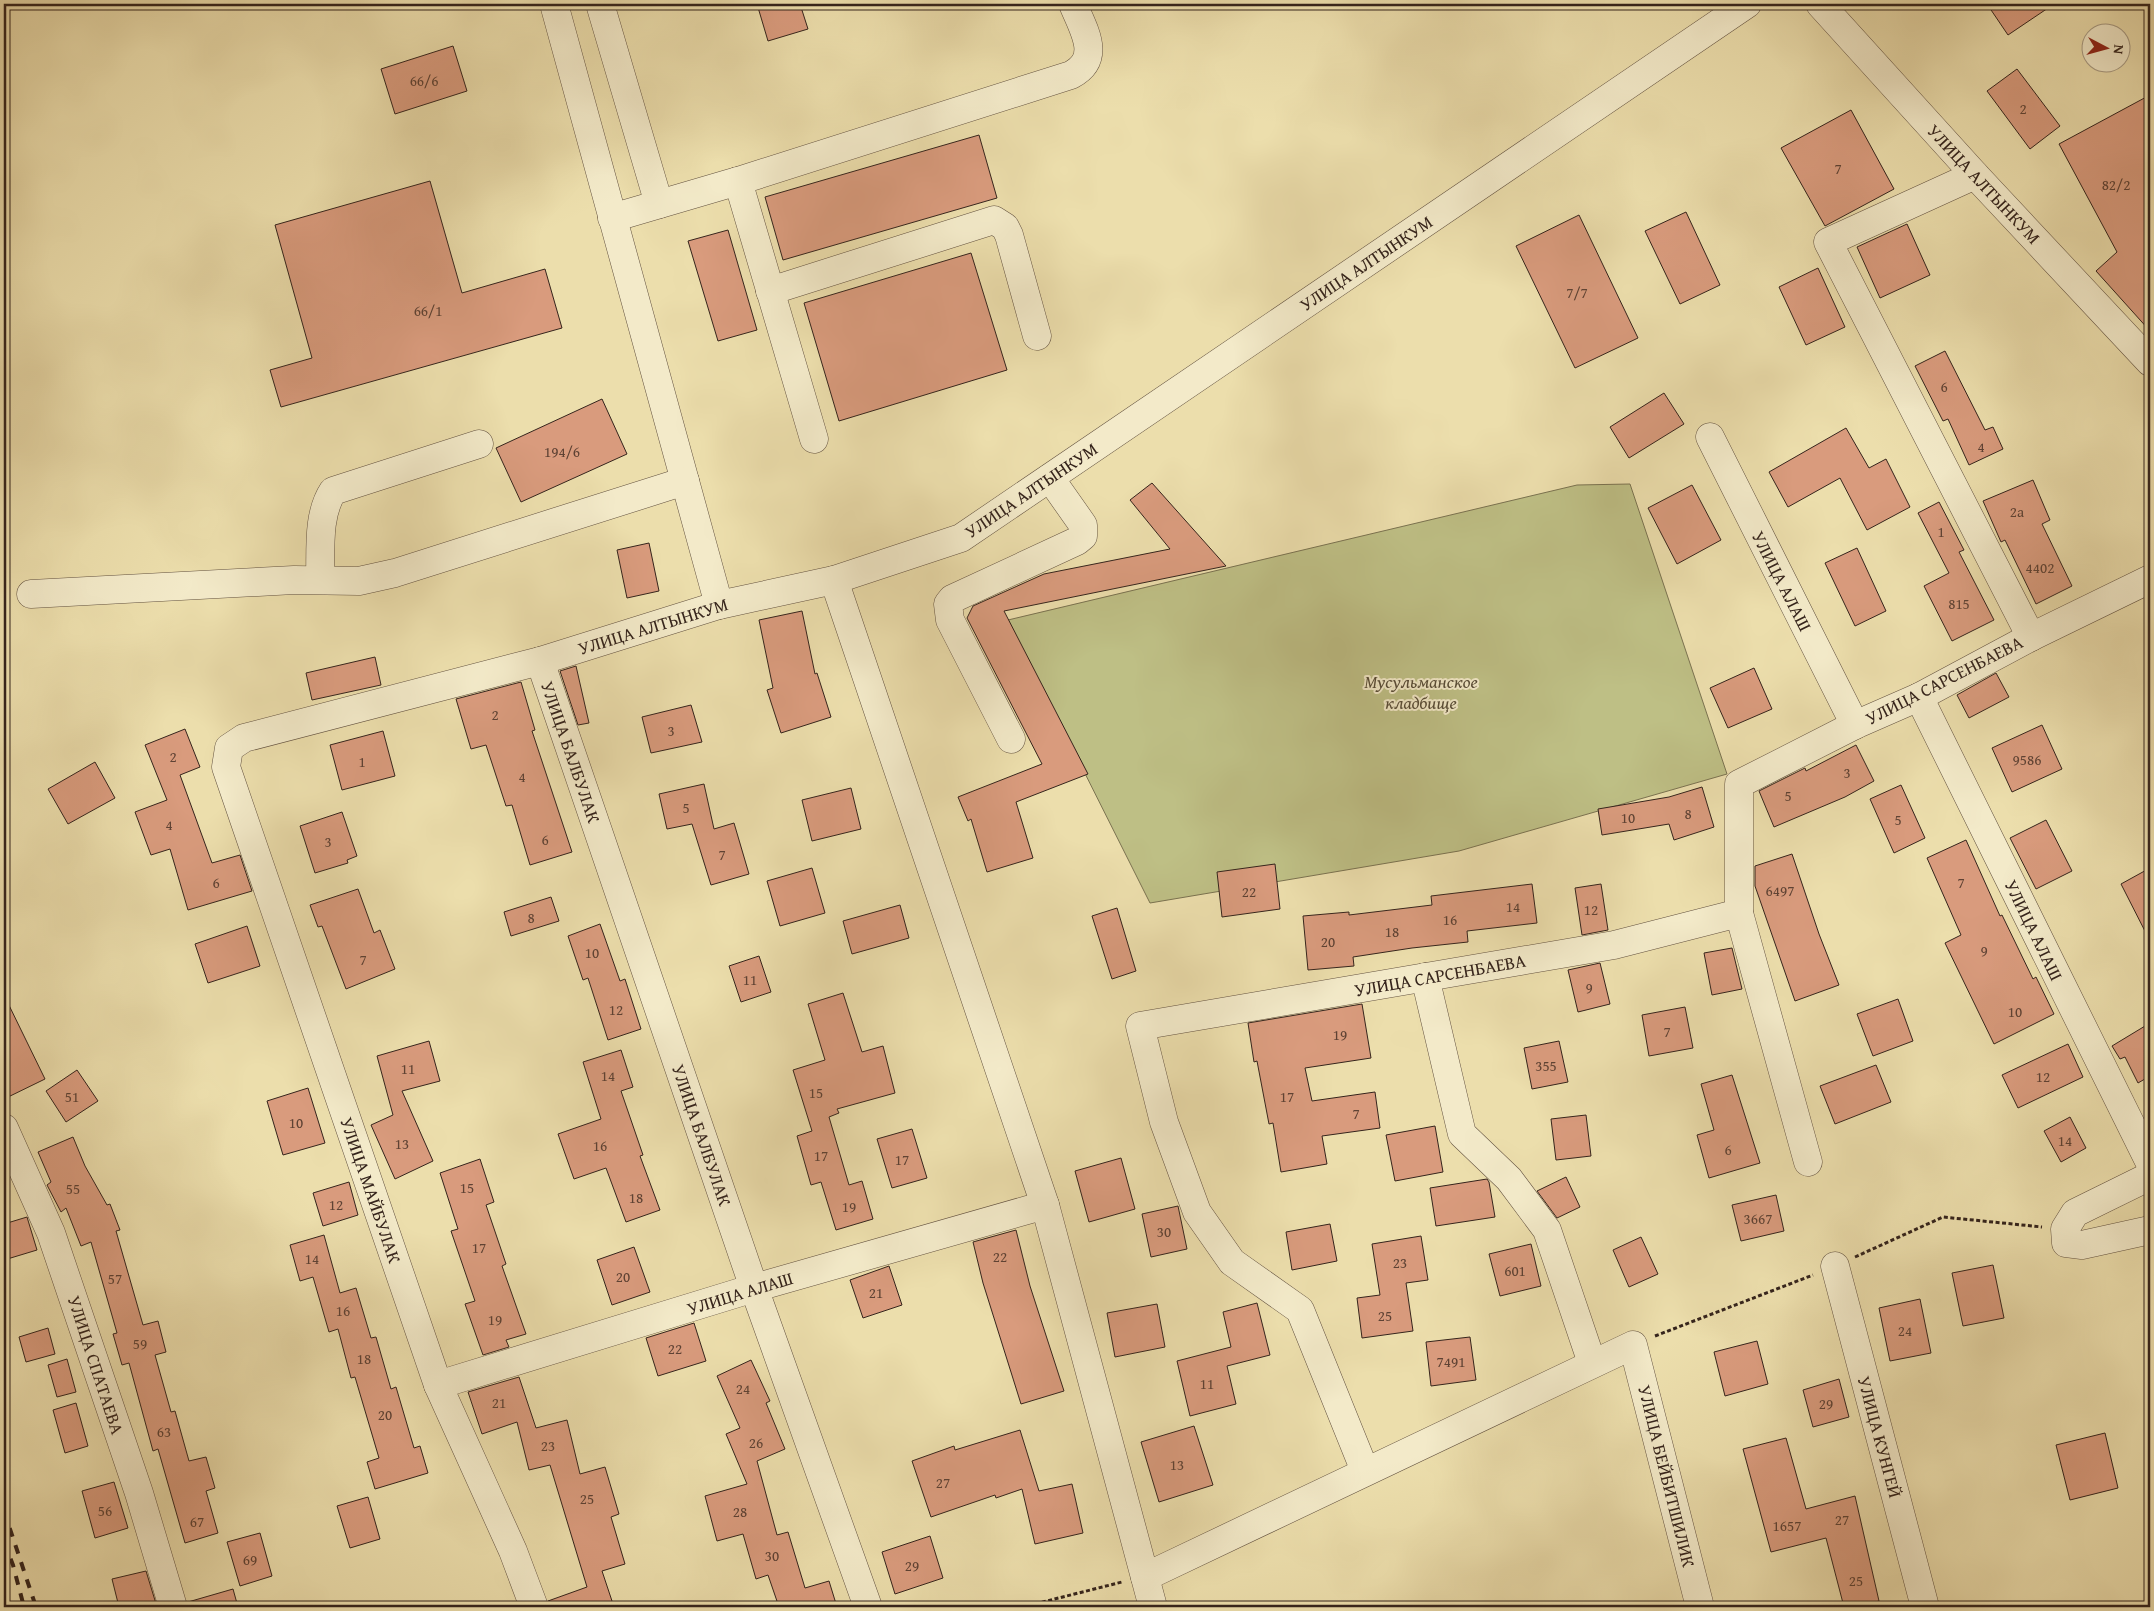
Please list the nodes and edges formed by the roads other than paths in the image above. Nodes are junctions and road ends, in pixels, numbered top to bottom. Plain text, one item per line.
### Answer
1 (554, 4) edge
2 (600, 4) edge
3 (1073, 4) edge
4 (1747, 4) edge
5 (1820, 4) edge
6 (1974, 175) junction
7 (738, 181) junction
8 (659, 204) junction
9 (612, 218) junction
10 (770, 291) junction
11 (1037, 336) dead end
12 (2150, 362) edge
13 (1710, 437) dead end
14 (814, 439) dead end
15 (479, 444) dead end
16 (1050, 478) junction
17 (685, 481) junction
18 (320, 579) junction
19 (2150, 579) edge
20 (834, 580) junction
21 (30, 594) dead end
22 (719, 605) junction
23 (2031, 637) junction
24 (540, 661) junction
25 (1919, 697) junction
26 (1855, 725) junction
27 (1011, 739) dead end
28 (226, 767) joint
29 (1739, 913) junction
30 (1425, 977) junction
31 (4, 1128) edge
32 (1808, 1162) dead end
33 (2150, 1163) edge
34 (2150, 1176) edge
35 (1044, 1205) junction
36 (2150, 1230) edge
37 (1835, 1266) dead end
38 (754, 1288) junction
39 (1592, 1363) junction
40 (438, 1385) junction
41 (1365, 1471) junction
42 (1145, 1577) junction
43 (173, 1607) edge
44 (534, 1607) edge
45 (868, 1607) edge
46 (1152, 1607) edge
47 (1700, 1607) edge
48 (1925, 1607) edge

1 - 9 street
2 - 8 street
3 - 7 street
4 - 16 street, УЛИЦА АЛТЫНКУМ
5 - 6 street, УЛИЦА АЛТЫНКУМ
6 - 12 street, УЛИЦА АЛТЫНКУМ
6 - 23 street
7 - 8 street
7 - 10 street
8 - 9 street
9 - 17 street
10 - 11 street
10 - 14 street
13 - 26 street, УЛИЦА АЛАШ
15 - 18 street
16 - 20 street, УЛИЦА АЛТЫНКУМ
16 - 27 street
17 - 18 street
17 - 22 street
18 - 21 street
19 - 23 street, УЛИЦА САРСЕНБАЕВА
20 - 22 street, УЛИЦА АЛТЫНКУМ
20 - 35 street
22 - 24 street, УЛИЦА АЛТЫНКУМ
23 - 25 street, УЛИЦА САРСЕНБАЕВА
24 - 28 street, УЛИЦА АЛТЫНКУМ
24 - 38 street, УЛИЦА БАЛБУЛАК
25 - 26 street, УЛИЦА САРСЕНБАЕВА
25 - 33 street, УЛИЦА АЛАШ
26 - 29 street, УЛИЦА САРСЕНБАЕВА
28 - 40 street, УЛИЦА МАЙБУЛАК
29 - 30 street, УЛИЦА САРСЕНБАЕВА
29 - 32 street
30 - 39 street
30 - 41 street, УЛИЦА САРСЕНБАЕВА
31 - 43 street, УЛИЦА СПАТАЕВА
34 - 36 street
35 - 38 street, УЛИЦА АЛАШ
35 - 42 street
37 - 48 street, УЛИЦА КУНГЕЙ
38 - 40 street, УЛИЦА АЛАШ
38 - 45 street, УЛИЦА БАЛБУЛАК
39 - 41 street
39 - 47 street, УЛИЦА БЕЙБИТШИЛИК
40 - 44 street, УЛИЦА МАЙБУЛАК
41 - 42 street
42 - 46 street

